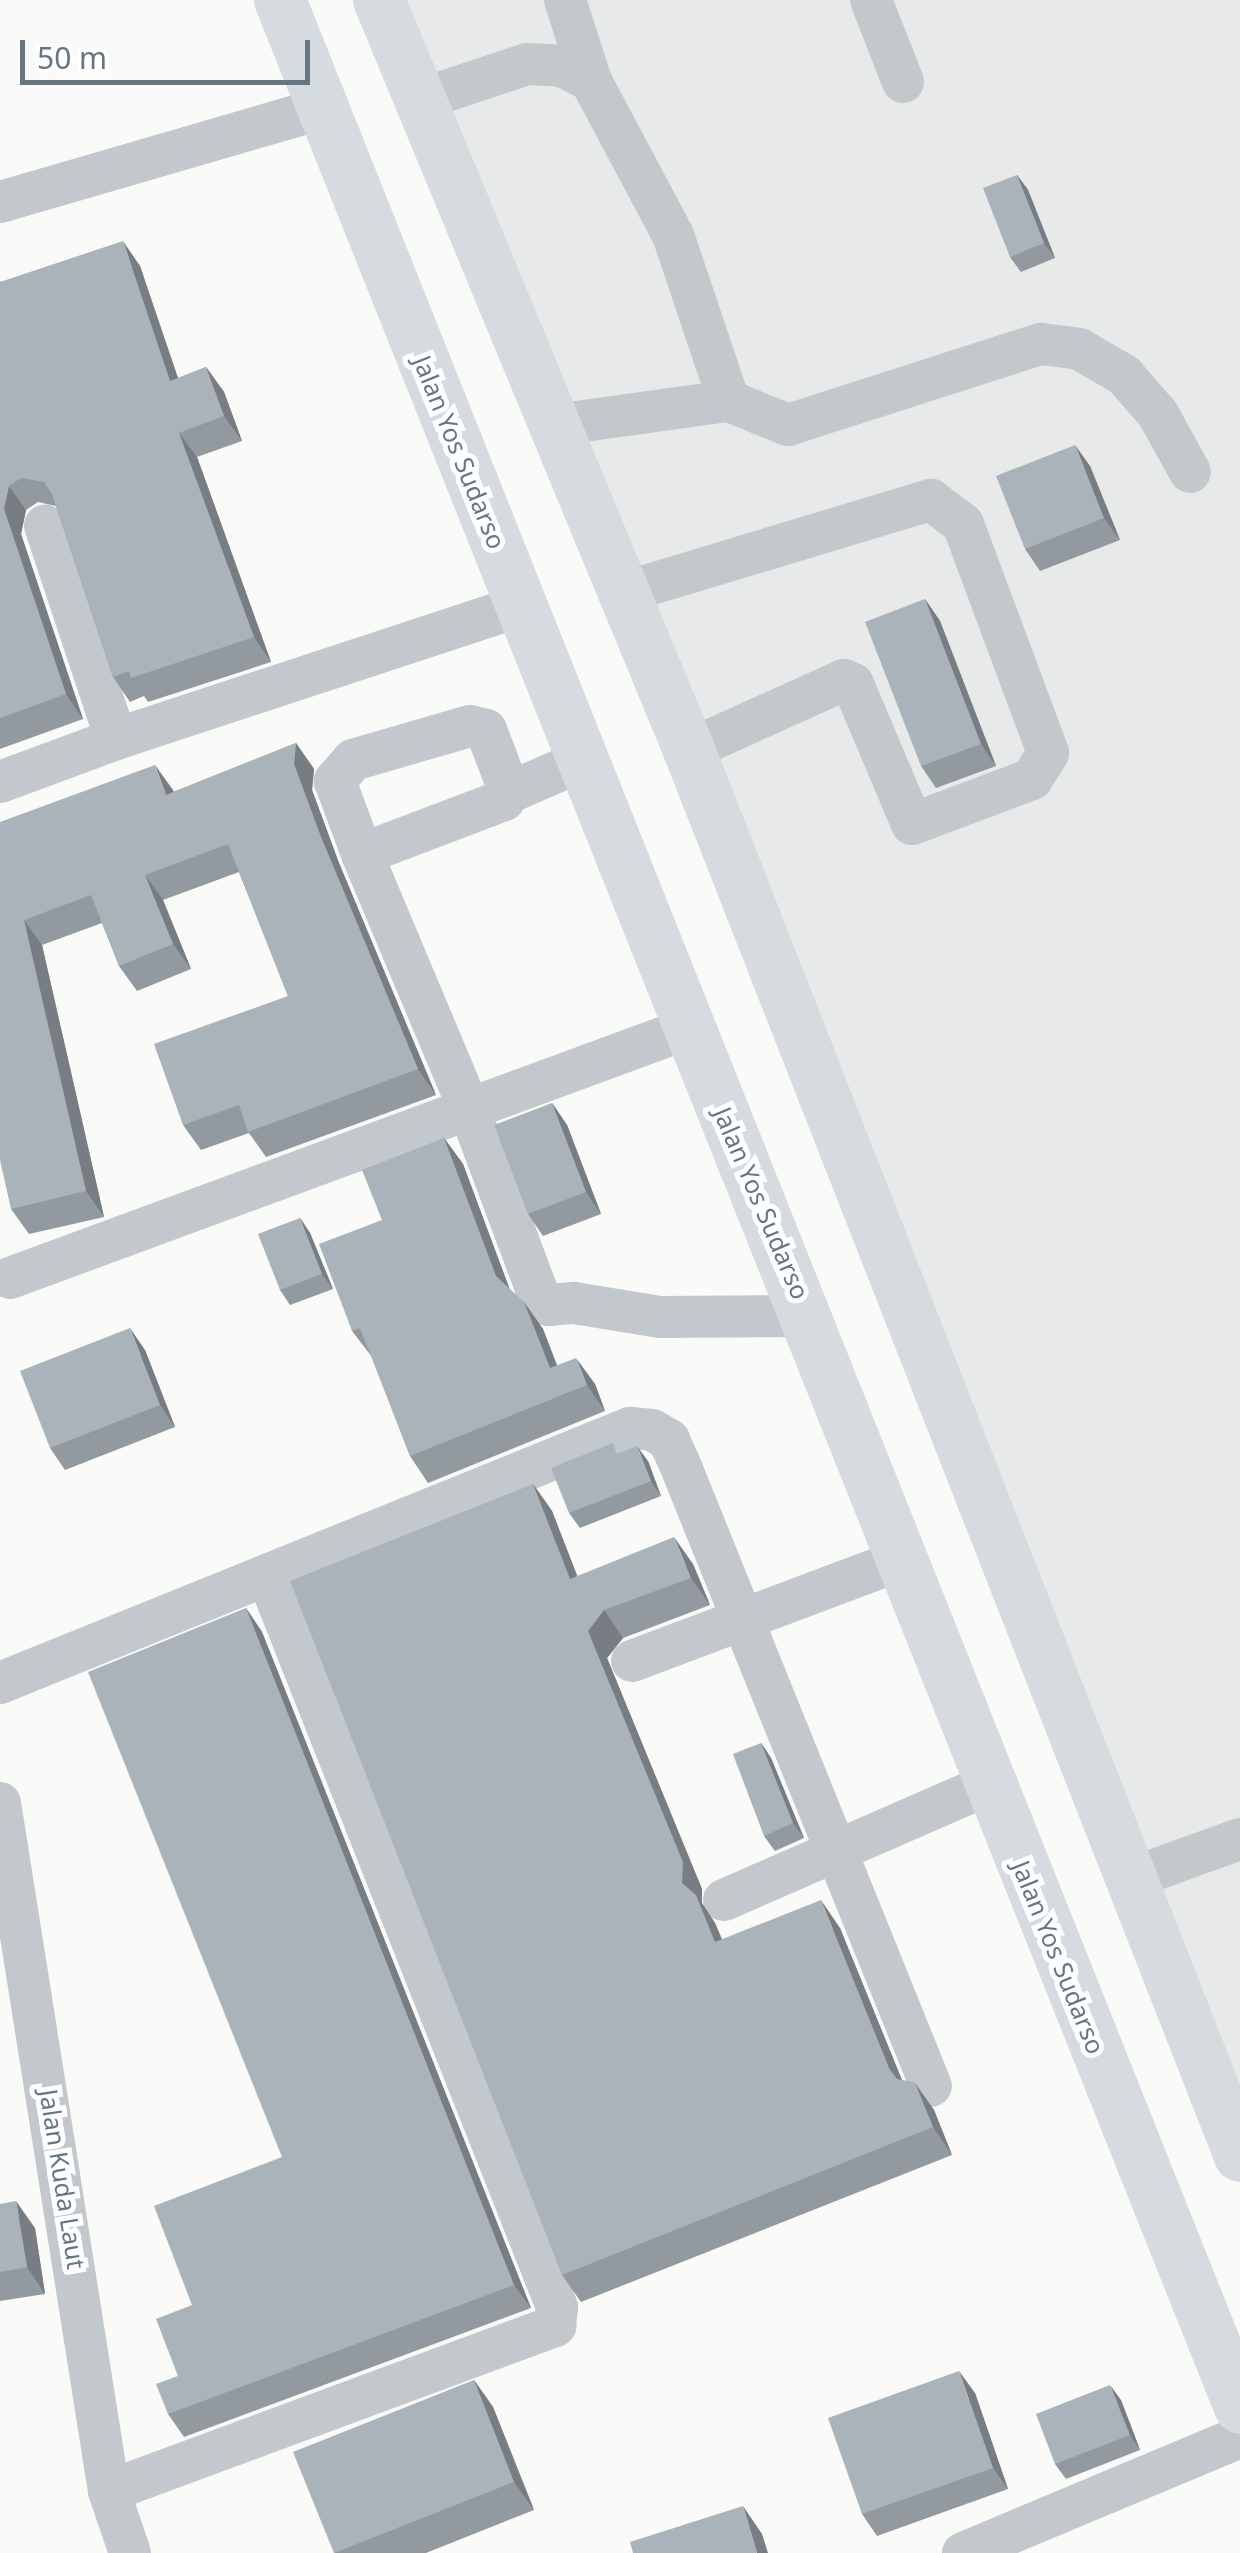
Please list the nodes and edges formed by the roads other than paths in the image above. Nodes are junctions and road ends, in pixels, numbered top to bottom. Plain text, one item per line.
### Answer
1 (280, 0) edge
2 (380, 0) edge
3 (565, 0) edge
4 (871, 0) edge
5 (591, 81) junction
6 (902, 82) dead end
7 (419, 100) junction
8 (324, 108) junction
9 (0, 202) edge
10 (729, 400) junction
11 (555, 426) junction
12 (1190, 472) dead end
13 (45, 526) dead end
14 (622, 593) junction
15 (520, 606) junction
16 (116, 740) junction
17 (689, 750) junction
18 (579, 762) junction
19 (0, 782) edge
20 (508, 793) junction
21 (362, 854) junction
22 (690, 1028) junction
23 (470, 1109) junction
24 (10, 1278) dead end
25 (809, 1316) junction
26 (900, 1560) junction
27 (267, 1575) junction
28 (742, 1619) junction
29 (632, 1661) dead end
30 (0, 1682) edge
31 (990, 1784) junction
32 (0, 1804) edge
33 (1240, 1839) edge
34 (834, 1852) junction
35 (1129, 1879) junction
36 (724, 1900) dead end
37 (931, 2086) dead end
38 (1240, 2156) edge
39 (1240, 2408) edge
40 (1240, 2436) edge
41 (110, 2491) junction
42 (130, 2553) edge
43 (963, 2553) edge

1 - 8 main road, Jalan Yos Sudarso
2 - 7 main road
3 - 5 lane
4 - 6 lane
5 - 7 lane
5 - 10 lane
7 - 11 main road
8 - 9 lane
8 - 15 main road, Jalan Yos Sudarso
10 - 11 lane
10 - 12 lane
11 - 14 main road
13 - 16 lane
14 - 17 main road
14 - 17 lane
15 - 16 lane
15 - 18 main road, Jalan Yos Sudarso
16 - 19 lane
17 - 35 main road
18 - 20 lane
18 - 22 main road, Jalan Yos Sudarso
20 - 21 lane
20 - 21 lane
21 - 23 lane
22 - 23 lane
22 - 25 main road, Jalan Yos Sudarso
23 - 24 lane
23 - 25 lane
25 - 26 main road, Jalan Yos Sudarso
26 - 28 lane
26 - 31 main road, Jalan Yos Sudarso
27 - 28 lane
27 - 30 lane
27 - 41 lane
28 - 29 lane
28 - 34 lane
31 - 34 lane
31 - 39 main road, Jalan Yos Sudarso
32 - 41 lane, Jalan Kuda Laut
33 - 35 lane
34 - 36 lane
34 - 37 lane
35 - 38 main road
40 - 43 lane
41 - 42 lane, Jalan Kuda Laut

